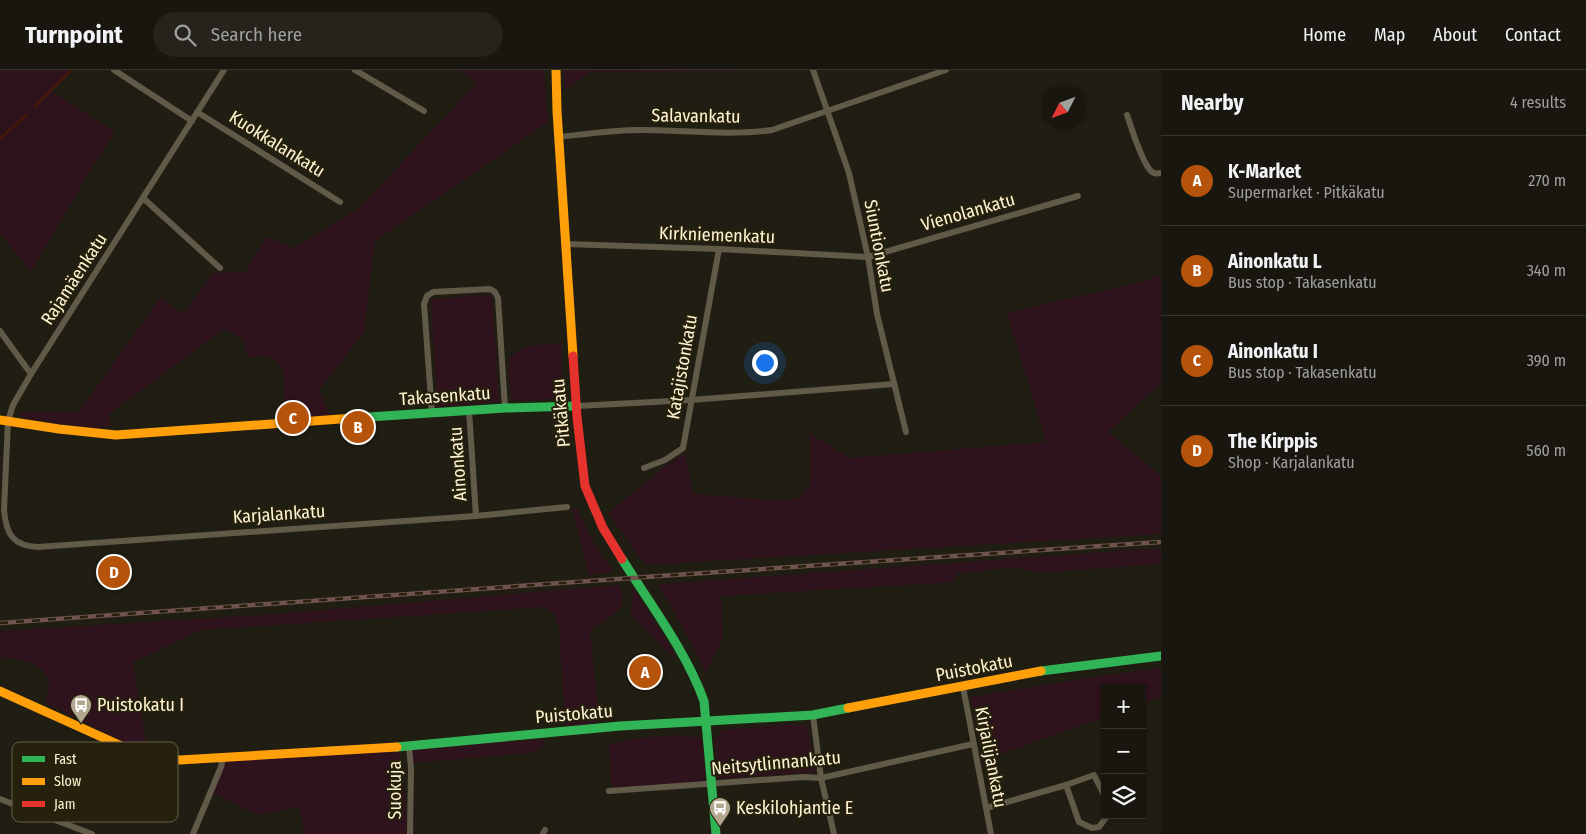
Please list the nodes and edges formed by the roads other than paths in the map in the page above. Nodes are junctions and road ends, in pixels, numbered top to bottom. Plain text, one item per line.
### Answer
1 (114, 70) edge
2 (224, 70) edge
3 (355, 70) edge
4 (556, 70) edge
5 (813, 70) edge
6 (946, 70) edge
7 (424, 111) dead end
8 (197, 112) junction
9 (829, 112) junction
10 (1127, 115) dead end
11 (192, 121) junction
12 (559, 137) junction
13 (1161, 173) edge
14 (1078, 196) dead end
15 (143, 198) junction
16 (340, 202) dead end
17 (565, 244) junction
18 (719, 249) junction
19 (868, 257) junction
20 (220, 268) dead end
21 (0, 330) edge
22 (31, 374) junction
23 (894, 384) junction
24 (692, 400) junction
25 (577, 406) junction
26 (505, 408) junction
27 (469, 410) junction
28 (432, 413) junction
29 (4, 421) edge
30 (906, 432) dead end
31 (644, 468) dead end
32 (567, 507) dead end
33 (476, 516) junction
34 (5, 523) joint
35 (1161, 656) edge
36 (963, 687) junction
37 (0, 691) edge
38 (813, 715) junction
39 (707, 721) junction
40 (112, 742) edge
41 (973, 744) junction
42 (409, 746) junction
43 (223, 758) junction
44 (178, 760) edge
45 (820, 778) junction
46 (712, 784) junction
47 (1066, 785) junction
48 (1101, 789) edge
49 (609, 791) dead end
50 (0, 799) edge
51 (12, 804) edge
52 (986, 808) junction
53 (1105, 819) edge
54 (60, 822) edge
55 (92, 834) edge
56 (193, 834) edge
57 (410, 834) edge
58 (716, 834) edge
59 (834, 834) edge
60 (991, 834) edge

1 - 11 street
2 - 8 street, Rajamäenkatu
3 - 7 street
4 - 12 street, Pitkäkatu
5 - 9 street, Siuntionkatu
6 - 9 street, Salavankatu
8 - 11 street, Rajamäenkatu
8 - 16 street, Kuokkalankatu
9 - 12 street, Salavankatu
9 - 19 street, Siuntionkatu
10 - 13 street
11 - 15 street, Rajamäenkatu
12 - 17 street, Pitkäkatu
14 - 19 street, Vienolankatu
15 - 20 street
15 - 22 street, Rajamäenkatu
17 - 18 street, Kirkniemenkatu
17 - 25 street, Pitkäkatu
18 - 19 street, Kirkniemenkatu
18 - 24 street, Katajistonkatu
19 - 23 street, Siuntionkatu
21 - 22 street
22 - 29 street, Rajamäenkatu
23 - 24 street, Takasenkatu
23 - 30 street, Siuntionkatu
24 - 25 street, Takasenkatu
24 - 31 street, Katajistonkatu
25 - 26 street, Takasenkatu
25 - 39 street, Pitkäkatu
26 - 27 street, Takasenkatu
26 - 28 street
27 - 28 street, Takasenkatu
27 - 33 street, Ainonkatu
28 - 29 street, Takasenkatu
29 - 34 street, Rajamäenkatu
32 - 33 street, Karjalankatu
33 - 34 street, Karjalankatu
35 - 36 street, Puistokatu
36 - 38 street, Puistokatu
36 - 41 street, Kirjailijankatu
37 - 40 street, Puistokatu
38 - 39 street, Puistokatu
38 - 45 street
39 - 42 street, Puistokatu
39 - 46 street, Pitkäkatu
41 - 45 street, Neitsytlinnankatu
41 - 52 street, Kirjailijankatu
42 - 43 street, Puistokatu
42 - 57 street, Suokuja
43 - 44 street, Puistokatu
43 - 56 street
45 - 46 street, Neitsytlinnankatu
45 - 59 street
46 - 49 street, Neitsytlinnankatu
46 - 58 street, Pitkäkatu
47 - 48 street
47 - 52 street
47 - 53 street
50 - 51 street
52 - 60 street, Kirjailijankatu
54 - 55 street

